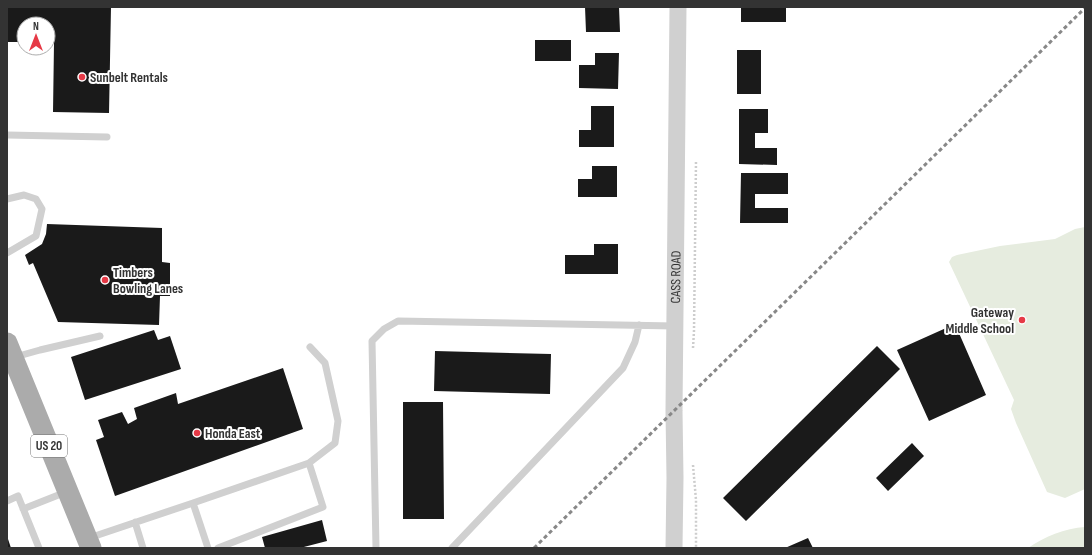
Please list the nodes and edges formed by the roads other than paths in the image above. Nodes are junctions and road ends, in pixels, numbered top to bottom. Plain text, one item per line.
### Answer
1 (678, 7) edge
2 (7, 135) edge
3 (107, 137) dead end
4 (7, 199) edge
5 (7, 253) edge
6 (639, 325) junction
7 (675, 326) junction
8 (100, 336) dead end
9 (310, 347) dead end
10 (10, 351) edge
11 (309, 463) junction
12 (68, 491) junction
13 (7, 501) edge
14 (193, 502) junction
15 (23, 509) junction
16 (135, 522) junction
17 (89, 543) edge
18 (39, 548) edge
19 (143, 548) edge
20 (208, 548) edge
21 (218, 548) edge
22 (376, 548) edge
23 (452, 548) edge
24 (674, 548) edge

1 - 7 street, CASS ROAD
2 - 3 lane
4 - 5 lane
6 - 7 lane
6 - 22 lane
6 - 23 lane
7 - 24 street, CASS ROAD
8 - 10 lane
9 - 11 lane
10 - 12 main road, US 20
11 - 14 lane
11 - 21 lane
12 - 15 lane
12 - 17 main road, US 20
13 - 15 lane
14 - 16 lane
14 - 20 lane
15 - 18 lane
16 - 17 lane
16 - 19 lane

